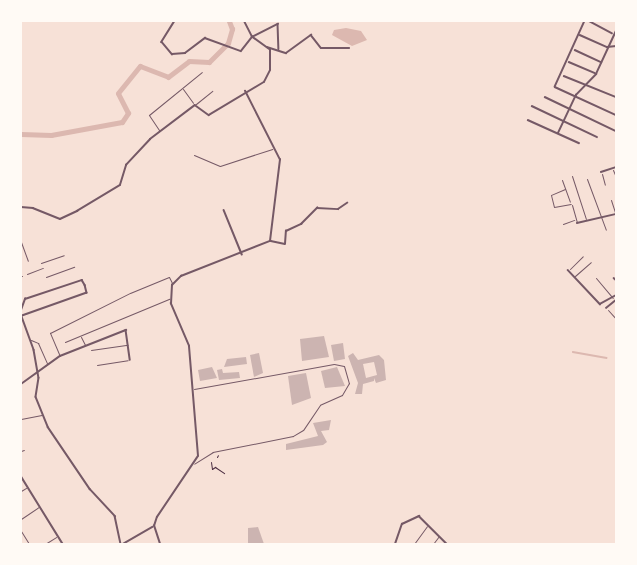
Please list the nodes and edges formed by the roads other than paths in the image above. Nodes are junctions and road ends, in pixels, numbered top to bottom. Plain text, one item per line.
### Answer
1 (176, 21) edge
2 (249, 21) edge
3 (585, 21) edge
4 (589, 21) edge
5 (245, 22) edge
6 (615, 33) edge
7 (580, 35) junction
8 (252, 37) junction
9 (616, 46) edge
10 (266, 47) junction
11 (607, 47) junction
12 (349, 48) dead end
13 (279, 49) junction
14 (574, 50) junction
15 (569, 62) junction
16 (602, 62) junction
17 (202, 72) dead end
18 (596, 74) junction
19 (563, 75) junction
20 (587, 85) junction
21 (182, 88) junction
22 (212, 91) dead end
23 (245, 91) junction
24 (576, 95) junction
25 (545, 97) dead end
26 (616, 98) edge
27 (195, 105) junction
28 (532, 106) dead end
29 (569, 108) junction
30 (616, 115) edge
31 (528, 120) dead end
32 (564, 120) junction
33 (616, 131) edge
34 (160, 132) junction
35 (558, 133) junction
36 (597, 137) dead end
37 (579, 143) dead end
38 (274, 148) junction
39 (194, 156) dead end
40 (614, 168) edge
41 (601, 172) joint
42 (572, 176) dead end
43 (616, 177) edge
44 (587, 179) dead end
45 (561, 180) dead end
46 (605, 185) dead end
47 (565, 189) junction
48 (611, 200) dead end
49 (347, 203) dead end
50 (571, 204) junction
51 (21, 207) edge
52 (224, 210) dead end
53 (616, 214) edge
54 (602, 219) junction
55 (576, 220) junction
56 (586, 221) junction
57 (563, 224) dead end
58 (578, 224) joint
59 (606, 230) dead end
60 (270, 241) junction
61 (21, 242) edge
62 (242, 254) junction
63 (64, 255) dead end
64 (584, 256) dead end
65 (28, 261) dead end
66 (591, 262) dead end
67 (41, 263) dead end
68 (74, 267) dead end
69 (43, 268) dead end
70 (568, 270) joint
71 (27, 274) dead end
72 (46, 277) dead end
73 (574, 277) junction
74 (596, 278) dead end
75 (172, 285) junction
76 (615, 297) edge
77 (171, 298) junction
78 (616, 300) edge
79 (606, 308) joint
80 (21, 310) edge
81 (22, 315) edge
82 (616, 319) edge
83 (81, 336) junction
84 (31, 340) junction
85 (65, 342) dead end
86 (128, 345) junction
87 (85, 346) junction
88 (91, 350) dead end
89 (60, 356) junction
90 (129, 360) joint
91 (47, 363) junction
92 (98, 365) dead end
93 (36, 371) junction
94 (21, 384) edge
95 (193, 389) junction
96 (44, 415) junction
97 (21, 419) edge
98 (24, 450) dead end
99 (21, 452) edge
100 (194, 464) junction
101 (21, 476) edge
102 (28, 487) junction
103 (21, 491) edge
104 (40, 507) junction
105 (21, 519) edge
106 (429, 524) junction
107 (154, 526) junction
108 (21, 531) edge
109 (58, 536) junction
110 (439, 536) junction
111 (29, 544) edge
112 (45, 544) edge
113 (63, 544) edge
114 (122, 544) edge
115 (160, 544) edge
116 (395, 544) edge
117 (414, 544) edge
118 (433, 544) edge
119 (447, 544) edge

1 - 8 street
2 - 5 street
3 - 7 street
4 - 6 street
5 - 8 street
6 - 11 street
7 - 11 street
7 - 14 street
8 - 10 street
8 - 13 street
9 - 11 street
10 - 13 street
10 - 23 street
11 - 16 street
12 - 13 street
14 - 15 street
14 - 16 street
15 - 18 street
15 - 19 street
16 - 18 street
17 - 21 lane
18 - 20 street
19 - 20 street
19 - 24 street
20 - 24 street
20 - 26 street
21 - 27 lane
21 - 34 lane
22 - 27 lane
23 - 27 street
23 - 38 street
24 - 29 street
24 - 30 street
25 - 29 street
27 - 34 street
28 - 32 street
29 - 32 street
29 - 33 street
31 - 35 street
32 - 35 street
32 - 36 street
34 - 51 street
35 - 37 street
38 - 39 lane
38 - 60 street
40 - 41 street
40 - 43 lane
41 - 46 lane
42 - 56 lane
44 - 54 lane
45 - 47 lane
47 - 50 lane
47 - 50 lane
48 - 53 lane
49 - 60 street
50 - 55 lane
52 - 62 street
53 - 54 street
54 - 56 street
54 - 59 lane
55 - 57 lane
55 - 58 lane
56 - 58 street
60 - 62 street
61 - 65 lane
62 - 75 street
63 - 67 lane
64 - 70 lane
66 - 73 lane
68 - 72 lane
69 - 71 lane
70 - 73 street
73 - 76 street
74 - 76 lane
75 - 77 street
75 - 89 lane
77 - 83 lane
77 - 95 street
78 - 79 street
79 - 82 lane
80 - 81 street
81 - 84 street
83 - 85 lane
83 - 87 lane
84 - 91 lane
84 - 93 street
86 - 87 street
86 - 88 lane
86 - 90 street
87 - 89 street
89 - 91 street
90 - 92 lane
91 - 93 street
93 - 94 street
93 - 96 street
95 - 100 street
95 - 100 lane
96 - 97 lane
96 - 114 street
98 - 99 lane
100 - 107 street
101 - 102 street
102 - 103 lane
102 - 104 street
104 - 105 lane
104 - 109 street
106 - 110 street
106 - 116 street
106 - 117 lane
107 - 114 street
107 - 115 street
108 - 111 lane
109 - 112 lane
109 - 113 street
110 - 118 lane
110 - 119 street

